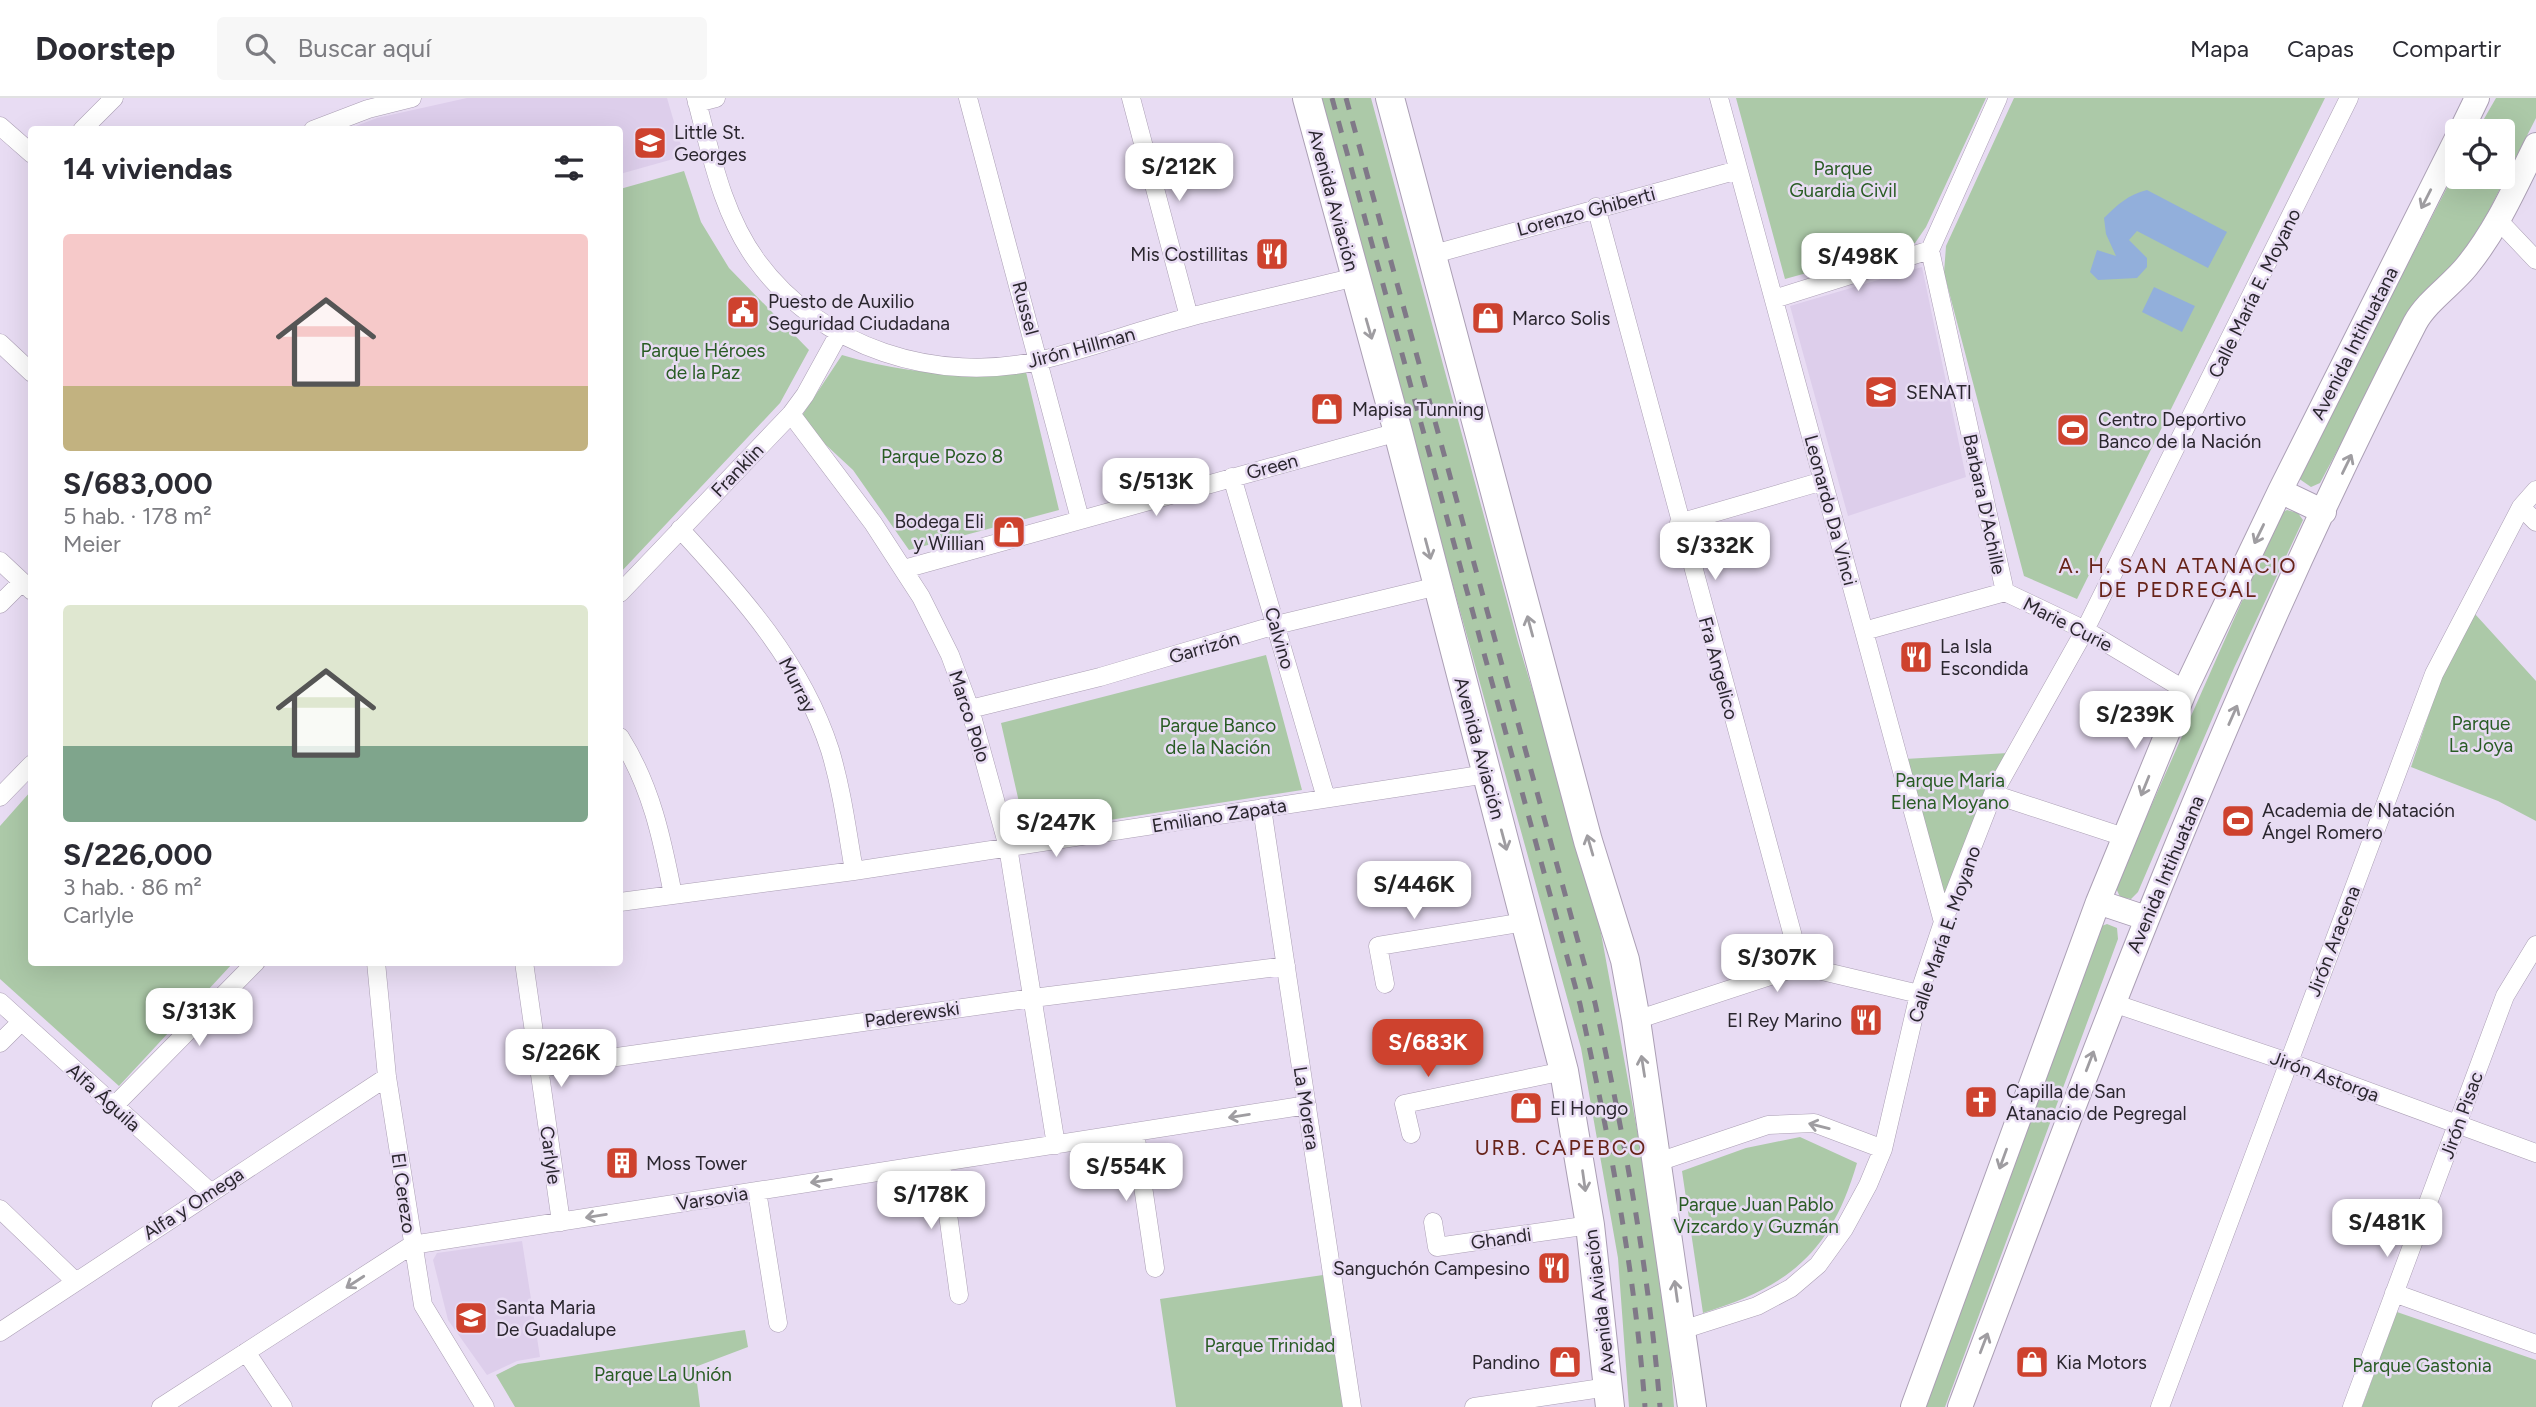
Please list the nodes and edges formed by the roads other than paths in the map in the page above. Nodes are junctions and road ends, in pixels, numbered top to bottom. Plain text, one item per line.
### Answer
1 (114, 98) edge
2 (412, 98) edge
3 (716, 98) edge
4 (968, 98) edge
5 (1131, 98) edge
6 (1307, 98) edge
7 (1390, 98) edge
8 (1719, 98) edge
9 (1998, 98) edge
10 (2349, 98) edge
11 (2477, 98) edge
12 (696, 101) edge
13 (366, 104) edge
14 (2467, 119) edge
15 (0, 126) edge
16 (86, 126) edge
17 (321, 126) edge
18 (2536, 145) edge
19 (28, 150) edge
20 (2445, 162) edge
21 (1738, 170) junction
22 (1596, 207) junction
23 (2499, 221) junction
24 (1930, 250) junction
25 (1434, 254) junction
26 (2536, 260) edge
27 (1355, 277) junction
28 (1773, 299) junction
29 (1189, 317) junction
30 (838, 335) junction
31 (0, 343) edge
32 (1040, 361) junction
33 (28, 369) edge
34 (791, 414) junction
35 (1398, 432) junction
36 (1232, 477) junction
37 (1823, 481) junction
38 (2536, 490) edge
39 (2280, 491) junction
40 (2521, 507) junction
41 (2324, 512) junction
42 (1080, 519) junction
43 (1679, 523) junction
44 (2536, 523) edge
45 (680, 529) junction
46 (0, 561) edge
47 (904, 569) junction
48 (1438, 586) junction
49 (27, 587) edge
50 (623, 590) edge
51 (2005, 592) junction
52 (0, 604) edge
53 (1276, 625) junction
54 (2085, 630) junction
55 (1864, 631) junction
56 (2185, 690) junction
57 (970, 709) junction
58 (623, 743) edge
59 (28, 767) edge
60 (1486, 774) junction
61 (3, 788) edge
62 (1993, 794) junction
63 (1326, 798) junction
64 (1262, 808) junction
65 (2124, 837) junction
66 (1008, 847) junction
67 (854, 871) junction
68 (673, 895) junction
69 (623, 902) edge
70 (2098, 902) junction
71 (2146, 918) junction
72 (1525, 922) junction
73 (1943, 922) junction
74 (2536, 945) edge
75 (252, 966) edge
76 (376, 966) edge
77 (525, 966) edge
78 (1286, 966) junction
79 (1801, 966) junction
80 (1385, 984) dead end
81 (1919, 994) junction
82 (1033, 998) junction
83 (0, 1003) edge
84 (2113, 1003) junction
85 (1636, 1020) junction
86 (21, 1022) junction
87 (0, 1043) edge
88 (2288, 1062) junction
89 (539, 1069) junction
90 (1564, 1071) junction
91 (387, 1077) junction
92 (1307, 1105) junction
93 (114, 1106) junction
94 (2458, 1125) junction
95 (1135, 1132) junction
96 (1411, 1134) dead end
97 (1056, 1145) junction
98 (1883, 1149) junction
99 (2536, 1153) edge
100 (1657, 1162) junction
101 (941, 1163) junction
102 (209, 1191) junction
103 (757, 1191) junction
104 (0, 1209) edge
105 (561, 1222) junction
106 (1433, 1222) dead end
107 (1590, 1225) junction
108 (412, 1245) junction
109 (1156, 1268) dead end
110 (75, 1281) junction
111 (2395, 1293) junction
112 (959, 1295) dead end
113 (778, 1323) dead end
114 (1682, 1331) junction
115 (0, 1332) edge
116 (2536, 1344) edge
117 (246, 1352) junction
118 (1609, 1397) edge
119 (160, 1407) edge
120 (283, 1407) edge
121 (485, 1407) edge
122 (1352, 1407) edge
123 (1474, 1407) edge
124 (1692, 1407) edge
125 (1913, 1407) edge
126 (1960, 1407) edge
127 (2160, 1407) edge
128 (2352, 1407) edge

1 - 16 street
2 - 13 street
3 - 12 street
4 - 32 street, Russel
5 - 29 street
6 - 27 main road, Avenida Aviación
7 - 25 main road
8 - 21 street, Leonardo Da Vinci
9 - 24 street
10 - 54 street, Calle María E. Moyano
11 - 14 main road
12 - 30 street, Jirón Hillman
13 - 17 street
15 - 19 street
18 - 23 main road, Avenida Intihuatana
20 -> 39 main road, Avenida Intihuatana
21 - 22 street, Lorenzo Ghiberti
21 - 28 street, Leonardo Da Vinci
22 - 25 street, Lorenzo Ghiberti
22 - 43 street, Fra Angelico
23 - 26 street
41 -> 23 main road, Avenida Intihuatana
24 - 28 street
24 - 51 street, Barbara D'Achille
85 -> 25 main road
27 - 29 street, Jirón Hillman
27 -> 35 main road, Avenida Aviación
28 - 37 street, Leonardo Da Vinci
29 - 32 street, Jirón Hillman
30 - 32 street, Jirón Hillman
30 - 34 street, Franklin
31 - 33 street
32 - 42 street, Russel
34 - 45 street, Franklin
34 - 47 street, Marco Polo
35 - 36 street, Green
35 -> 48 main road, Avenida Aviación
36 - 42 street, Green
36 - 53 street, Calvino
37 - 43 street
37 - 55 street, Leonardo Da Vinci
38 - 40 street, Jirón Aracena
39 - 41 main road
39 -> 56 main road, Avenida Intihuatana
40 - 44 street
40 - 88 street, Jirón Aracena
71 -> 41 main road, Avenida Intihuatana
42 - 47 street, Green
43 - 79 street, Fra Angelico
45 - 50 street, Franklin
45 - 67 street, Murray
46 - 49 street
47 - 57 street, Marco Polo
48 - 53 street, Garrizón
48 - 60 main road, Avenida Aviación
49 - 52 street
51 - 54 street, Marie Curie
51 - 55 street, Marie Curie
53 - 57 street, Garrizón
53 - 63 street, Calvino
54 - 56 street, Marie Curie
54 - 62 street, Calle María E. Moyano
55 - 73 street, Leonardo Da Vinci
56 -> 65 main road, Avenida Intihuatana
57 - 66 street, Marco Polo
58 - 68 street
59 - 61 street
60 - 63 street, Emiliano Zapata
60 -> 72 main road, Avenida Aviación
62 - 65 street
62 - 73 street, Calle María E. Moyano
63 - 64 street, Emiliano Zapata
64 - 66 street, Emiliano Zapata
64 - 78 street, La Morera
65 - 70 main road, Avenida Intihuatana
66 - 67 street, Emiliano Zapata
66 - 82 street, Marco Polo
67 - 68 street, Emiliano Zapata
68 - 69 street, Emiliano Zapata
70 - 71 main road
70 -> 125 main road, Avenida Intihuatana
71 - 84 main road, Avenida Intihuatana
72 - 80 street
72 - 90 main road, Avenida Aviación
73 - 81 street, Calle María E. Moyano
74 - 94 street, Jirón Pisac
75 - 93 street
76 - 91 street, El Cerezo
77 - 89 street, Carlyle
78 - 82 street, Paderewski
78 - 92 street, La Morera
79 - 81 street
79 - 85 street
81 - 98 street, Calle María E. Moyano
82 - 89 street, Paderewski
82 - 97 street, Marco Polo
83 - 86 street, Alfa Águila
84 - 88 street, Jirón Astorga
126 -> 84 main road, Avenida Intihuatana
100 -> 85 main road
86 - 87 street
86 - 93 street, Alfa Águila
88 - 94 street, Jirón Astorga
88 - 127 street, Jirón Aracena
89 - 105 street, Carlyle
90 - 96 street
90 -> 107 main road, Avenida Aviación
91 - 102 street, Alfa y Omega
91 - 108 street, El Cerezo
92 -> 95 street, Varsovia
92 - 122 street, La Morera
93 - 102 street, Alfa Águila
94 - 99 street, Jirón Astorga
94 - 111 street, Jirón Pisac
95 - 97 street, Varsovia
95 - 109 street
97 - 101 street, Varsovia
98 -> 100 street
98 - 114 street, Calle María E. Moyano
114 -> 100 main road
101 -> 103 street, Varsovia
101 - 112 street
102 - 110 street, Alfa y Omega
103 -> 105 street, Varsovia
103 - 113 street
104 - 110 street
105 - 108 street, Varsovia
106 - 107 street, Ghandi
107 - 118 main road, Avenida Aviación
108 -> 117 street, Varsovia
108 - 121 street, El Cerezo
110 - 115 street, Alfa y Omega
111 - 116 street
111 - 128 street, Jirón Pisac
114 - 124 main road
117 - 119 street, Varsovia
117 - 120 street
118 - 123 street

